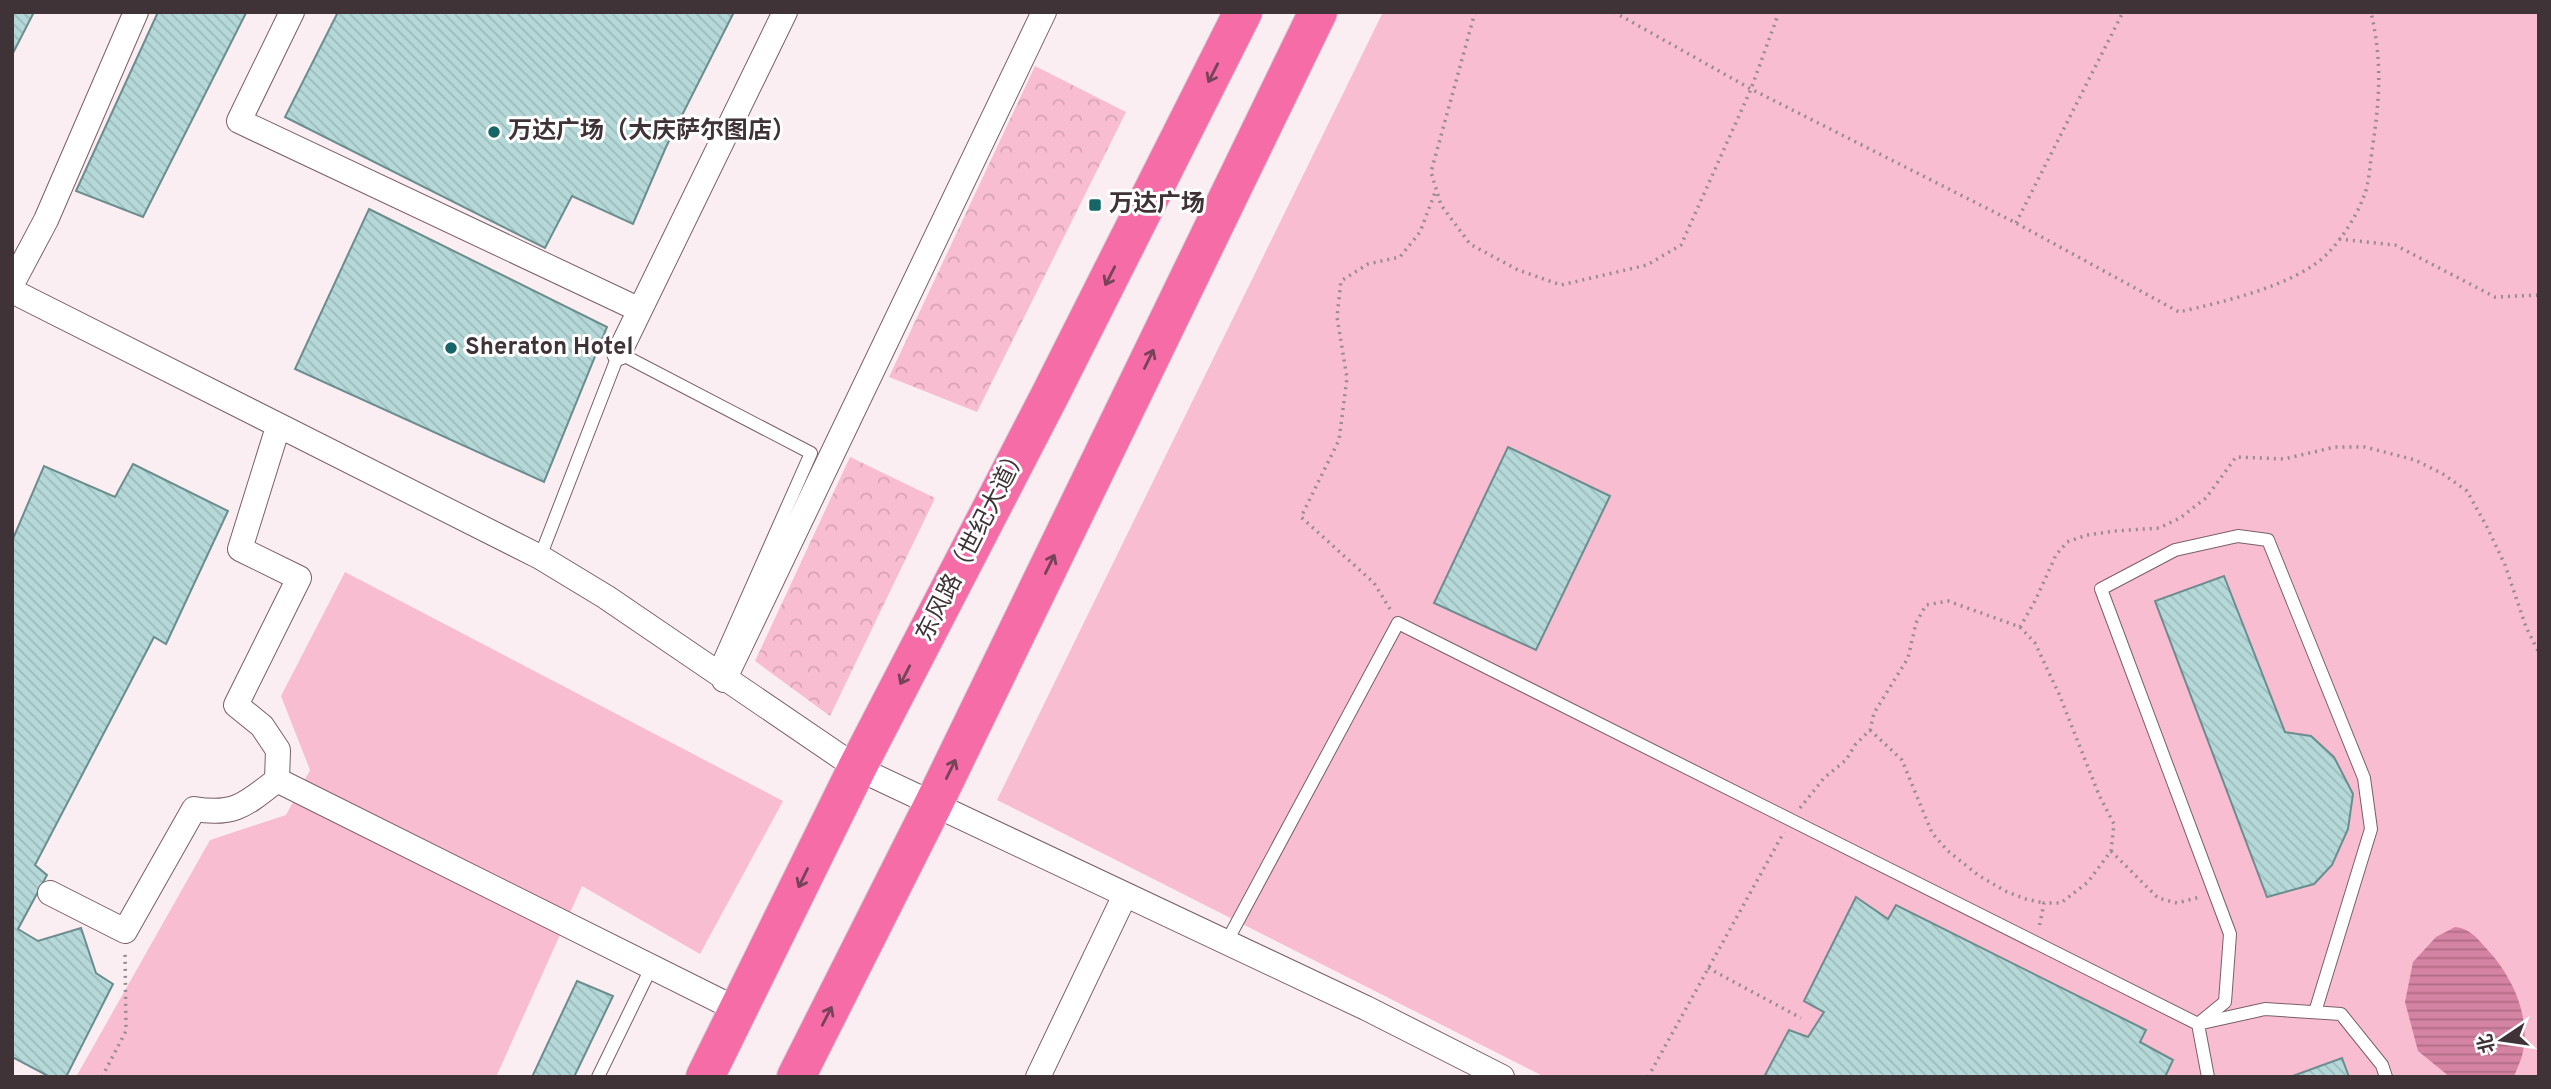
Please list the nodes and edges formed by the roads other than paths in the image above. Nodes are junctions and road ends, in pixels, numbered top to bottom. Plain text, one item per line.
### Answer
1 (136, 12) edge
2 (292, 12) edge
3 (785, 12) edge
4 (1044, 12) edge
5 (1243, 12) edge
6 (1318, 12) edge
7 (12, 284) edge
8 (12, 291) edge
9 (639, 310) junction
10 (619, 353) junction
11 (278, 427) junction
12 (540, 557) junction
13 (719, 676) junction
14 (857, 768) junction
15 (277, 780) junction
16 (933, 805) junction
17 (50, 892) dead end
18 (1125, 895) junction
19 (1226, 943) junction
20 (652, 966) junction
21 (738, 1010) junction
22 (2315, 1012) junction
23 (2198, 1024) junction
24 (598, 1077) edge
25 (705, 1077) edge
26 (796, 1077) edge
27 (1038, 1077) edge
28 (1502, 1077) edge
29 (2208, 1077) edge
30 (2386, 1077) edge

1 - 7 street
2 - 9 street
3 - 9 street
4 - 13 street
5 -> 14 highway, 东风路（世纪大道）
16 -> 6 highway
8 - 11 street
9 - 10 street
10 - 12 lane
10 - 13 lane
11 - 12 street
11 - 15 street
12 - 13 street
13 - 14 street
14 - 16 street
14 -> 21 highway, 东风路（世纪大道）
15 - 17 street
15 - 20 street
16 - 18 street
26 -> 16 highway
18 - 19 street
18 - 27 street
19 - 23 lane
19 - 28 street
20 - 21 street
20 - 24 lane
21 - 25 highway, 东风路（世纪大道）
22 - 23 lane
22 - 23 lane
22 - 30 lane
23 - 29 lane

